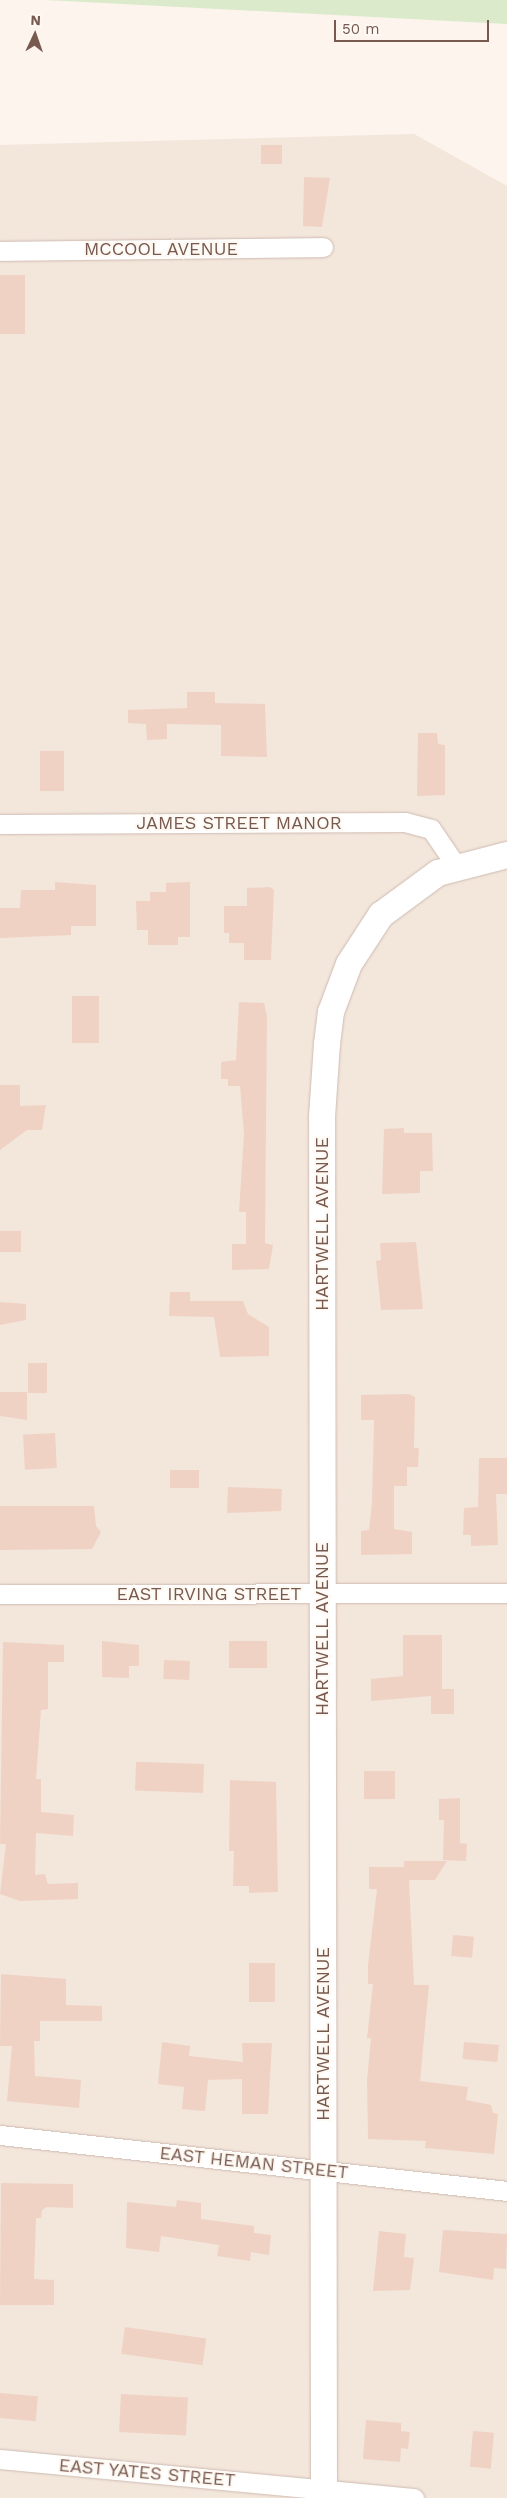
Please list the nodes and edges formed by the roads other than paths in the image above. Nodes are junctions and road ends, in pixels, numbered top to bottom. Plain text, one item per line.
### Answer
1 (323, 247) dead end
2 (0, 251) edge
3 (0, 824) edge
4 (507, 855) edge
5 (457, 867) junction
6 (507, 1593) edge
7 (0, 1594) edge
8 (322, 1594) junction
9 (0, 2135) edge
10 (324, 2170) junction
11 (507, 2191) edge
12 (0, 2459) edge
13 (324, 2494) edge
14 (414, 2498) edge

1 - 2 street, MCCOOL AVENUE
3 - 5 street, JAMES STREET MANOR
4 - 5 street, HARTWELL AVENUE
5 - 8 street, HARTWELL AVENUE
6 - 8 street, EAST IRVING STREET
7 - 8 street, EAST IRVING STREET
8 - 10 street, HARTWELL AVENUE
9 - 10 street, EAST HEMAN STREET
10 - 11 street, EAST HEMAN STREET
10 - 13 street, HARTWELL AVENUE
12 - 13 street, EAST YATES STREET
13 - 14 street, EAST YATES STREET

